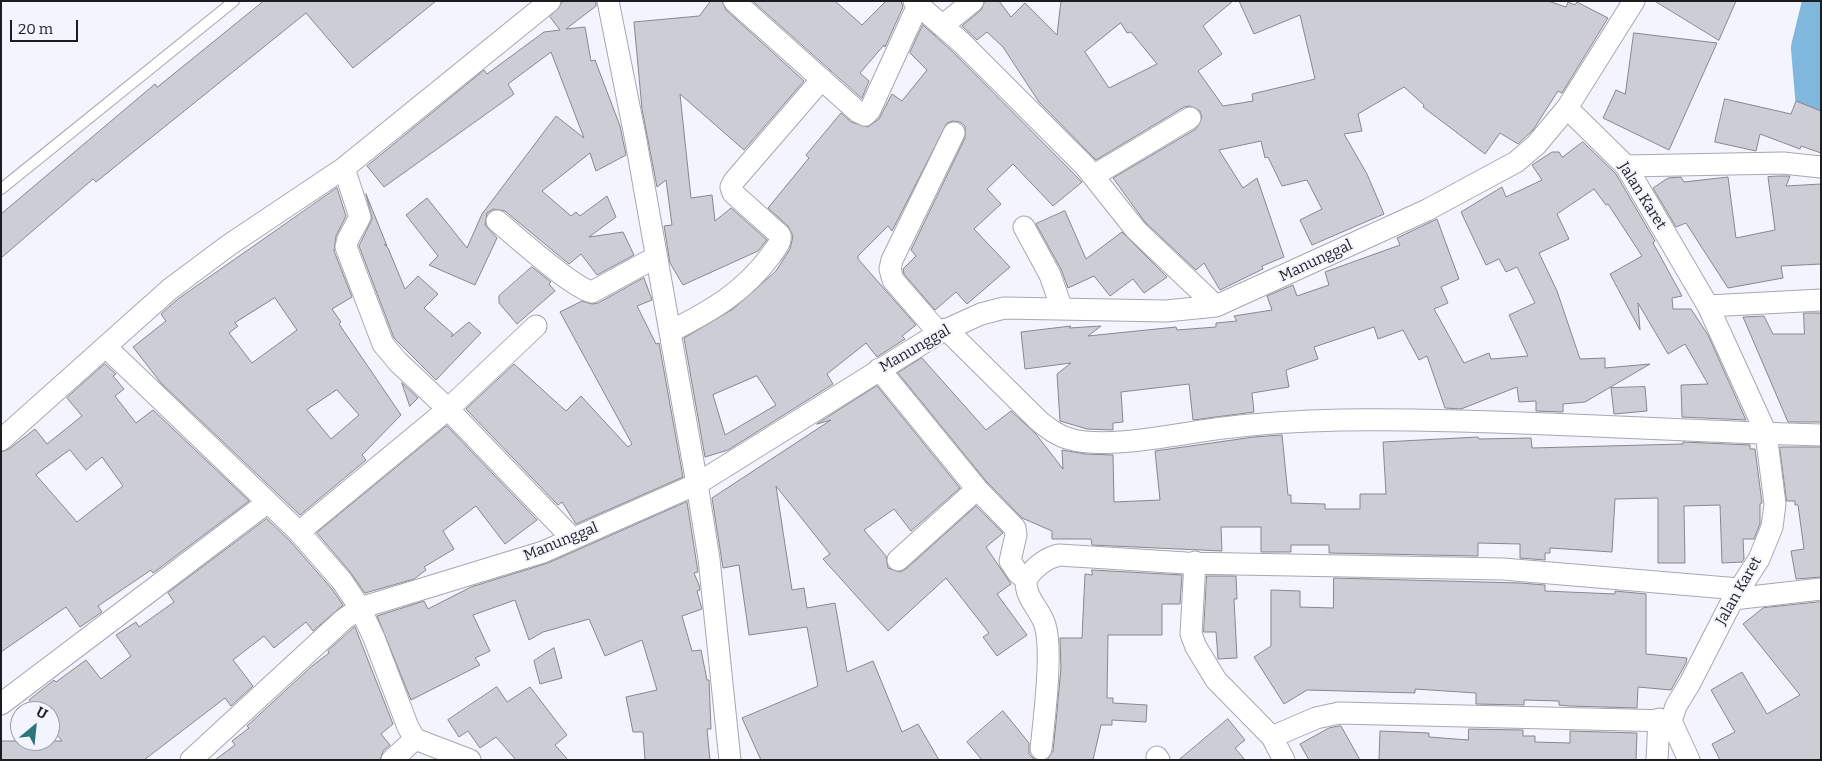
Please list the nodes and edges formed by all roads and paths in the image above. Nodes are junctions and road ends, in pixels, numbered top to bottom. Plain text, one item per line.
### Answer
1 (234, 1) edge
2 (550, 1) edge
3 (608, 1) edge
4 (734, 1) edge
5 (973, 1) edge
6 (1634, 1) edge
7 (916, 3) edge
8 (942, 26) junction
9 (822, 79) junction
10 (1567, 108) junction
11 (1190, 118) dead end
12 (954, 133) dead end
13 (1626, 166) junction
14 (1821, 167) edge
15 (344, 168) junction
16 (1092, 176) junction
17 (1, 189) edge
18 (498, 221) dead end
19 (1024, 228) dead end
20 (656, 258) junction
21 (1821, 300) edge
22 (1216, 306) junction
23 (1708, 306) junction
24 (1062, 309) junction
25 (536, 326) dead end
26 (943, 331) junction
27 (671, 332) junction
28 (106, 347) junction
29 (879, 369) junction
30 (448, 408) junction
31 (1766, 434) junction
32 (1821, 435) edge
33 (1, 440) edge
34 (697, 484) junction
35 (977, 488) junction
36 (268, 502) junction
37 (299, 532) junction
38 (572, 538) junction
39 (898, 560) dead end
40 (1195, 562) junction
41 (1026, 579) junction
42 (1821, 589) edge
43 (1736, 594) junction
44 (360, 608) junction
45 (1, 704) edge
46 (1665, 720) junction
47 (1272, 737) junction
48 (415, 739) junction
49 (1041, 749) dead end
50 (191, 760) edge
51 (392, 760) edge
52 (470, 760) edge
53 (730, 760) edge
54 (1284, 760) edge
55 (1657, 760) edge
56 (1689, 760) edge

1 - 17 lane
2 - 15 street
3 - 20 street
4 - 9 street
5 - 8 street
6 - 10 street, Manunggal
7 - 8 street
7 - 9 street
8 - 16 street
9 - 27 street
10 - 13 street, Jalan Karet
10 - 22 street, Manunggal
11 - 16 street
12 - 26 street
13 - 14 street
13 - 23 street, Jalan Karet
15 - 28 street
15 - 30 street
16 - 22 street
18 - 20 street
19 - 24 street
20 - 27 street
21 - 23 street
22 - 24 street, Manunggal
23 - 31 street, Jalan Karet
24 - 26 street, Manunggal
25 - 30 street
26 - 29 street, Manunggal
26 - 31 street
27 - 34 street
28 - 33 street
28 - 36 street
29 - 34 street, Manunggal
29 - 35 street
30 - 37 street
30 - 38 street
31 - 32 street
31 - 43 street, Jalan Karet
34 - 38 street, Manunggal
34 - 53 street
35 - 39 street
35 - 41 street
36 - 37 street
36 - 45 street
37 - 44 street
38 - 44 street, Manunggal
40 - 41 street
40 - 43 street
40 - 47 street
41 - 49 street
42 - 43 street
43 - 46 street, Jalan Karet
44 - 48 street
44 - 50 street, Manunggal
46 - 47 street
46 - 55 street
46 - 56 street
47 - 54 street
48 - 51 street
48 - 52 street

